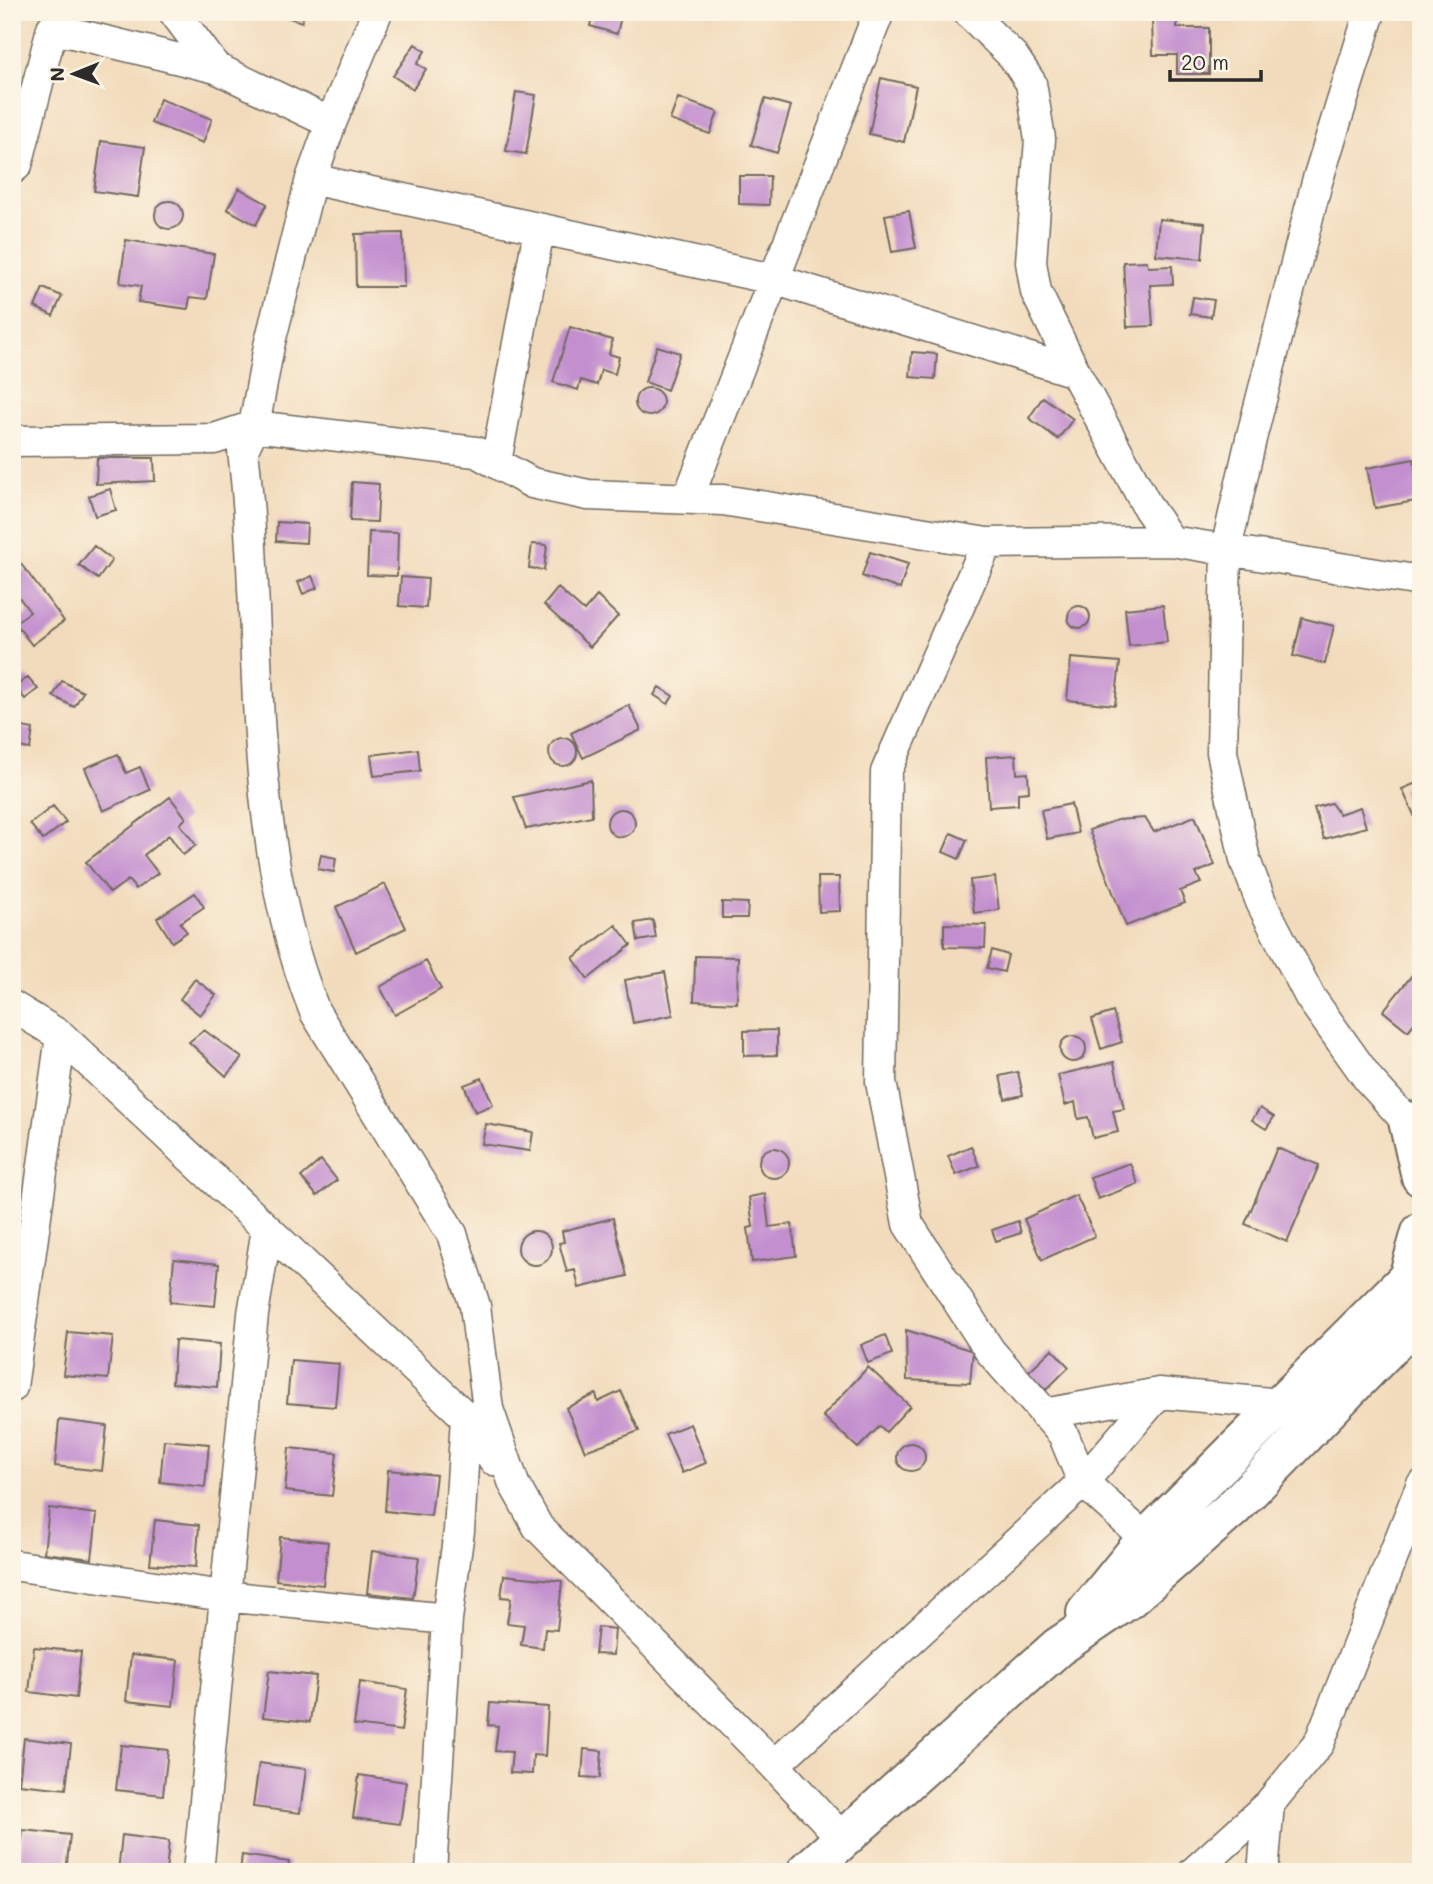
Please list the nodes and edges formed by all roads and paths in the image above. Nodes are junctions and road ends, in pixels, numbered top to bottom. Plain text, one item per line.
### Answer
1 (174, 12) edge
2 (377, 12) edge
3 (879, 12) edge
4 (968, 12) edge
5 (1370, 12) edge
6 (53, 20) edge
7 (216, 68) junction
8 (331, 123) junction
9 (12, 169) edge
10 (311, 179) junction
11 (539, 230) junction
12 (773, 279) junction
13 (1074, 372) junction
14 (254, 426) junction
15 (12, 441) edge
16 (496, 462) junction
17 (688, 498) junction
18 (1171, 541) junction
19 (986, 543) junction
20 (1226, 549) junction
21 (1421, 581) edge
22 (12, 1006) edge
23 (61, 1036) junction
24 (1411, 1119) edge
25 (1421, 1177) edge
26 (267, 1229) junction
27 (1421, 1232) edge
28 (21, 1249) edge
29 (1415, 1271) edge
30 (1421, 1315) edge
31 (12, 1387) edge
32 (1158, 1393) junction
33 (1282, 1404) junction
34 (1044, 1414) junction
35 (466, 1417) junction
36 (1083, 1482) junction
37 (1421, 1486) edge
38 (538, 1527) junction
39 (1413, 1533) edge
40 (1146, 1539) junction
41 (12, 1565) edge
42 (224, 1596) junction
43 (447, 1619) junction
44 (1058, 1647) junction
45 (774, 1765) junction
46 (1269, 1804) junction
47 (842, 1839) junction
48 (198, 1872) edge
49 (432, 1872) edge
50 (806, 1872) edge
51 (1194, 1872) edge
52 (1263, 1872) edge

1 - 7 street
2 - 8 street
3 - 12 street
4 - 13 street
5 - 20 street
6 - 7 street
6 - 9 street
7 - 8 street
8 - 10 street
10 - 11 street
10 - 14 street
11 - 12 street
11 - 16 street
12 - 13 street
12 - 17 street
13 - 18 street
14 - 15 street
14 - 16 street
14 - 38 street
16 - 17 street
17 - 19 street
18 - 19 street
18 - 20 street
19 - 34 street
20 - 21 street
20 - 24 street
22 - 23 street
23 - 26 street
23 - 28 street
24 - 25 main road
26 - 35 street
26 - 42 street
27 - 29 main road
28 - 31 street
29 - 33 main road
30 - 44 main road
32 - 33 street
32 - 34 street
32 - 36 street
33 - 40 main road
34 - 36 street
35 - 38 street
35 - 43 street
36 - 40 street
36 - 45 street
37 - 39 street
38 - 45 street
39 - 46 street
40 - 44 main road
41 - 42 street
42 - 43 street
42 - 48 street
43 - 49 street
44 - 47 main road
45 - 47 street
46 - 51 street
46 - 52 street
47 - 50 main road

